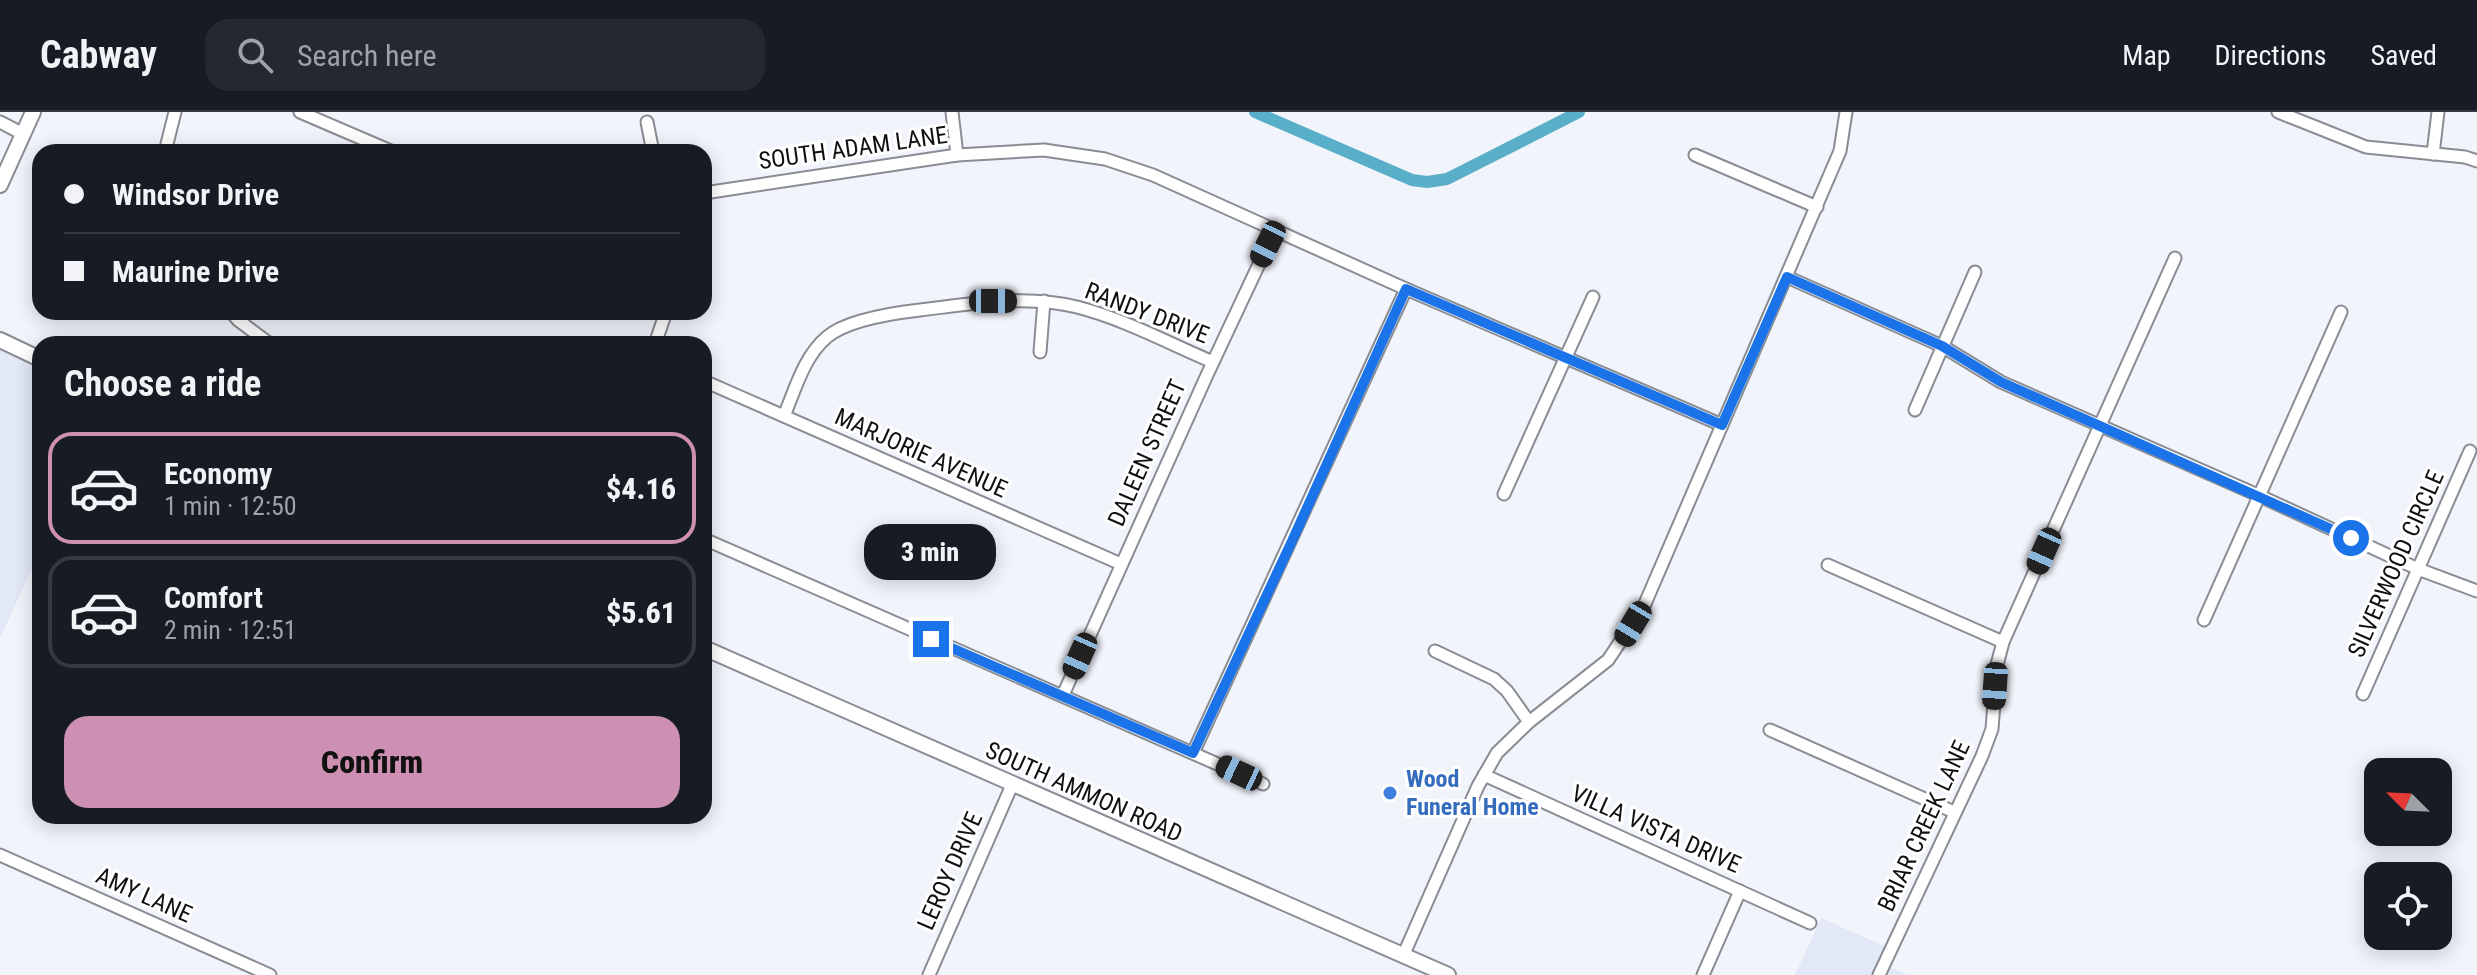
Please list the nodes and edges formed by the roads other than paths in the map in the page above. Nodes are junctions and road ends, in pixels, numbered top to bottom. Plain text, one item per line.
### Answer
1 (33, 112) edge
2 (175, 112) edge
3 (300, 112) edge
4 (952, 112) edge
5 (1846, 112) edge
6 (2278, 112) edge
7 (2438, 112) edge
8 (0, 122) edge
9 (647, 122) dead end
10 (23, 134) junction
11 (167, 144) edge
12 (371, 144) edge
13 (651, 144) edge
14 (2433, 154) junction
15 (957, 155) junction
16 (1695, 155) dead end
17 (2477, 161) edge
18 (0, 185) edge
19 (712, 192) edge
20 (1817, 207) junction
21 (1275, 230) junction
22 (2175, 258) dead end
23 (1975, 272) dead end
24 (1787, 277) junction
25 (1406, 289) junction
26 (1593, 297) dead end
27 (1044, 301) junction
28 (2341, 312) dead end
29 (238, 320) edge
30 (259, 336) edge
31 (0, 340) edge
32 (1942, 346) junction
33 (1040, 352) dead end
34 (32, 355) edge
35 (1566, 357) junction
36 (1213, 362) junction
37 (712, 384) edge
38 (1915, 410) dead end
39 (784, 416) junction
40 (1722, 425) junction
41 (2100, 426) junction
42 (2470, 451) dead end
43 (1504, 494) dead end
44 (2260, 496) junction
45 (712, 542) edge
46 (1121, 564) junction
47 (1828, 565) dead end
48 (2418, 569) junction
49 (2477, 591) edge
50 (2204, 620) dead end
51 (2003, 642) junction
52 (1435, 651) dead end
53 (712, 652) edge
54 (2363, 694) dead end
55 (1063, 695) junction
56 (1529, 722) junction
57 (1770, 730) dead end
58 (1193, 753) junction
59 (1484, 775) junction
60 (1263, 784) dead end
61 (1012, 785) junction
62 (1954, 812) junction
63 (0, 855) edge
64 (1740, 891) junction
65 (1810, 923) dead end
66 (1403, 956) junction
67 (270, 975) edge
68 (929, 975) edge
69 (1448, 975) edge
70 (1703, 975) edge
71 (1879, 975) edge

1 - 10 main road
2 - 11 street
3 - 12 street
4 - 15 street
5 - 20 street
6 - 14 street
7 - 14 street
8 - 10 street
9 - 13 street
10 - 18 main road
14 - 17 street
15 - 19 street, SOUTH ADAM LANE
15 - 21 street, SOUTH ADAM LANE
16 - 20 street
20 - 24 street
21 - 25 street, SOUTH ADAM LANE
21 - 36 street, DALEEN STREET
22 - 41 street, BRIAR CREEK LANE
23 - 32 street
24 - 32 street
24 - 40 street
25 - 35 street, SOUTH ADAM LANE
25 - 58 street
26 - 35 street
27 - 33 street
27 - 36 street, RANDY DRIVE
27 - 39 street, RANDY DRIVE
28 - 44 street
29 - 30 street
31 - 34 main road
32 - 38 street
32 - 41 street
35 - 40 street, SOUTH ADAM LANE
35 - 43 street
36 - 46 street, DALEEN STREET
37 - 39 street, MARJORIE AVENUE
39 - 46 street, MARJORIE AVENUE
40 - 56 street
41 - 44 street
41 - 51 street, BRIAR CREEK LANE
42 - 48 street, SILVERWOOD CIRCLE
44 - 48 street
44 - 50 street
45 - 55 street
46 - 55 street, DALEEN STREET
47 - 51 street
48 - 49 street
48 - 54 street, SILVERWOOD CIRCLE
51 - 62 street, BRIAR CREEK LANE
52 - 56 street
53 - 61 main road, SOUTH AMMON ROAD
55 - 58 street
56 - 59 street
57 - 62 street
58 - 60 street
59 - 64 street, VILLA VISTA DRIVE
59 - 66 street
61 - 66 main road, SOUTH AMMON ROAD
61 - 68 street, LEROY DRIVE
62 - 71 street, BRIAR CREEK LANE
63 - 67 street, AMY LANE
64 - 65 street, VILLA VISTA DRIVE
64 - 70 street
66 - 69 main road, SOUTH AMMON ROAD

